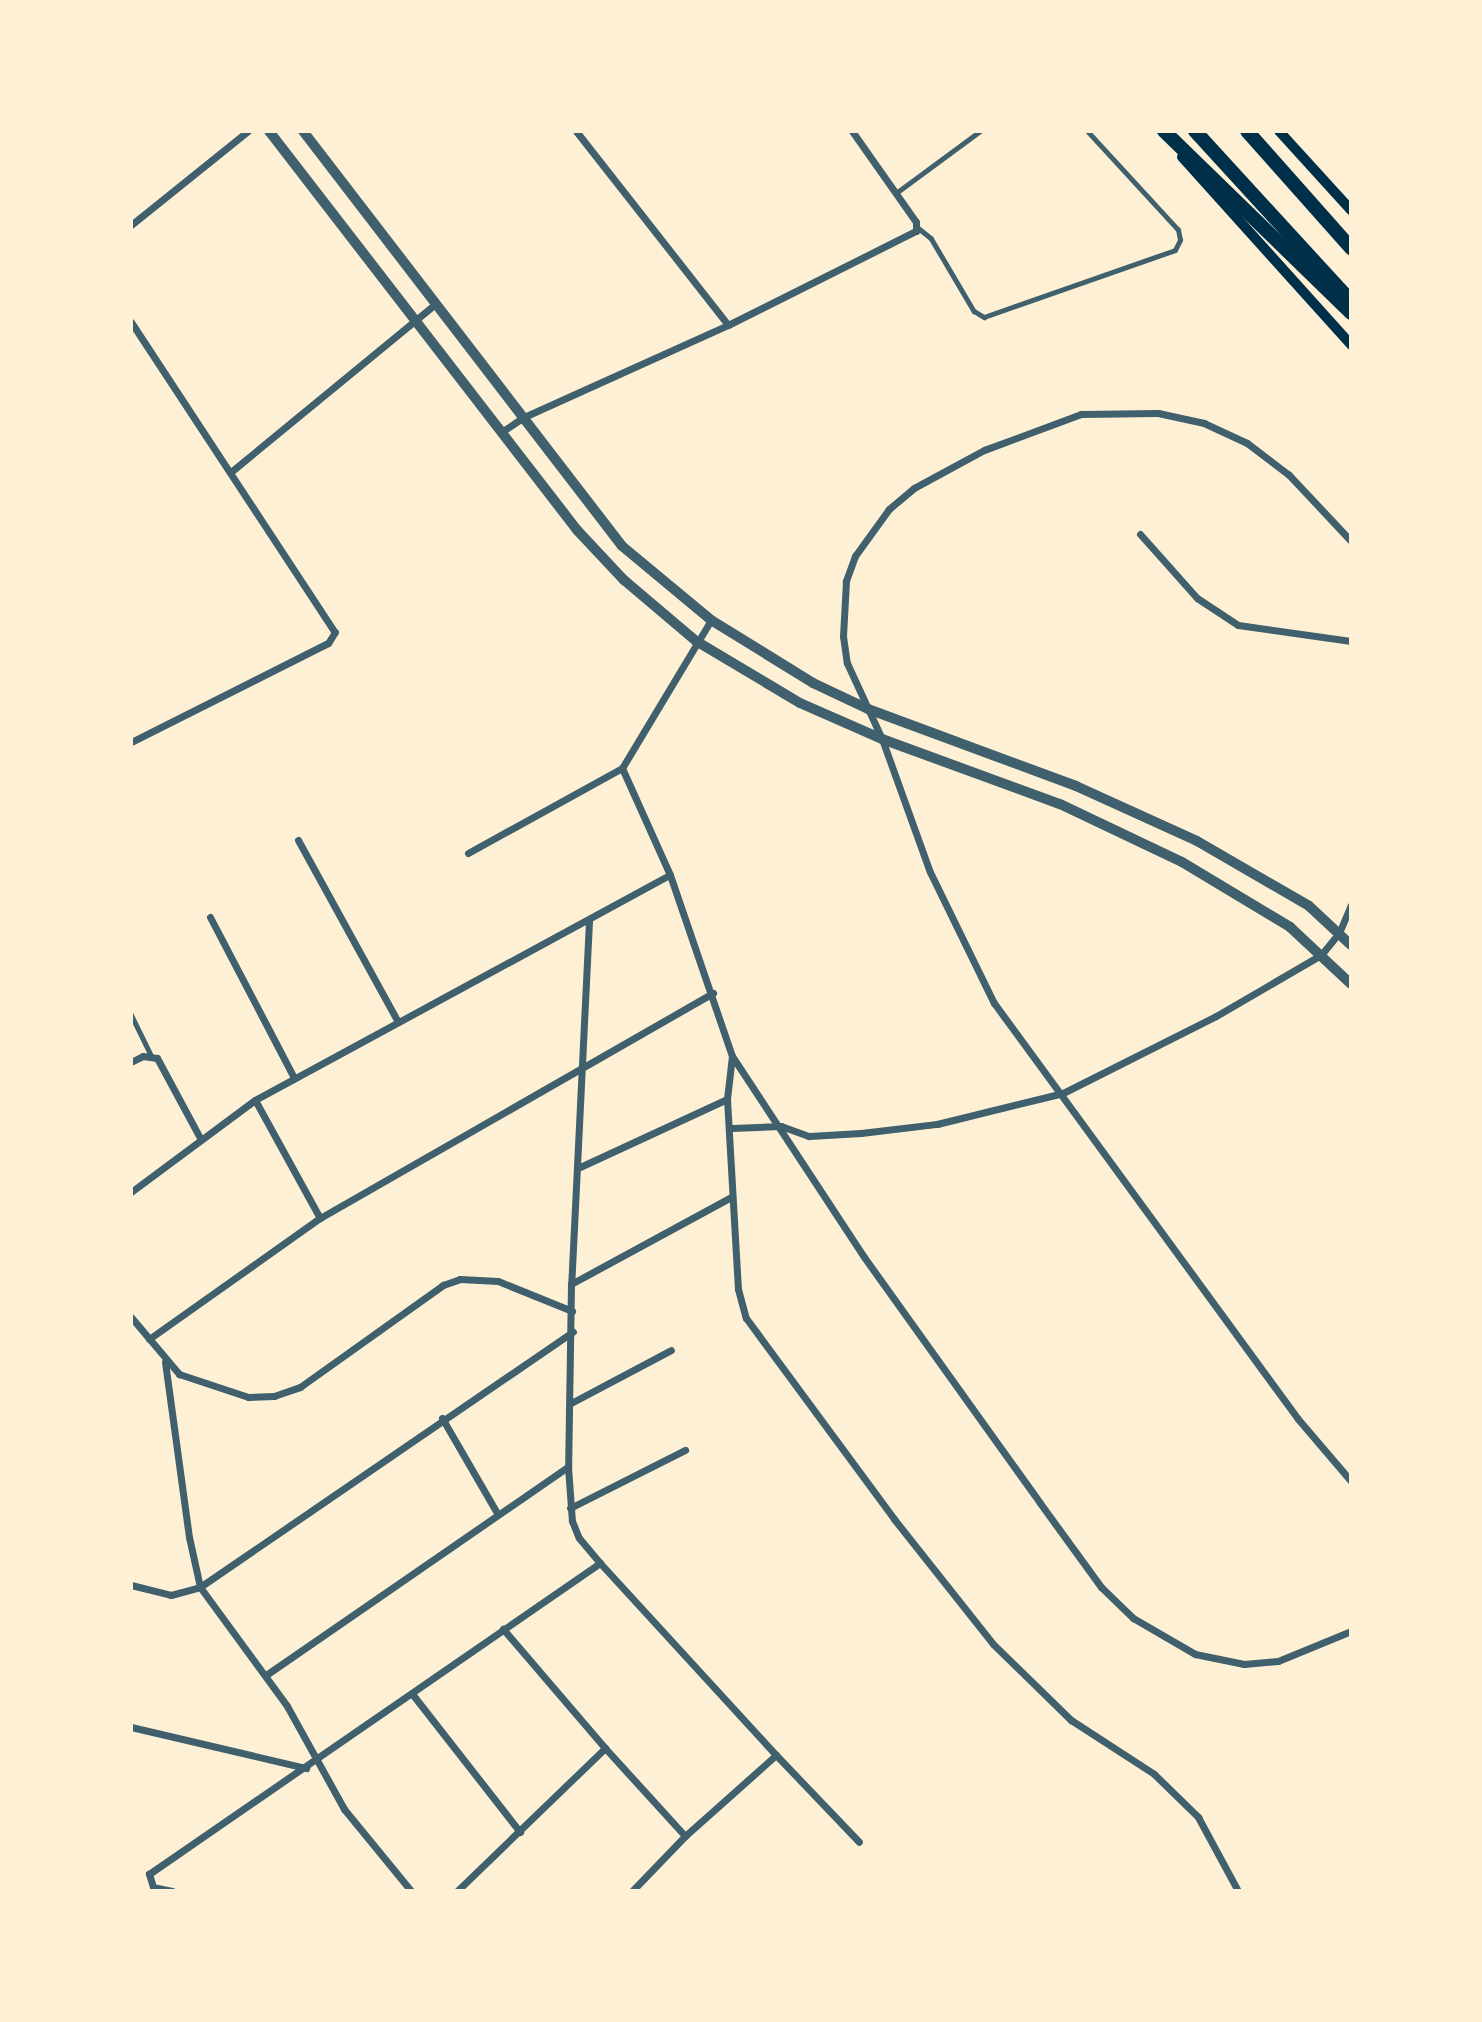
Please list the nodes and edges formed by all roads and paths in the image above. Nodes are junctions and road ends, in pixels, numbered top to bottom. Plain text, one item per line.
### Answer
1 (248, 131) edge
2 (269, 131) edge
3 (303, 131) edge
4 (576, 131) edge
5 (852, 131) edge
6 (980, 131) edge
7 (1087, 131) edge
8 (1161, 131) edge
9 (1195, 131) edge
10 (1247, 131) edge
11 (1279, 131) edge
12 (1290, 180) junction
13 (896, 194) junction
14 (1351, 210) edge
15 (131, 225) edge
16 (916, 226) junction
17 (1351, 241) edge
18 (1351, 247) edge
19 (1351, 301) edge
20 (435, 304) junction
21 (1351, 313) edge
22 (415, 320) junction
23 (131, 322) edge
24 (728, 325) junction
25 (1351, 345) edge
26 (524, 417) junction
27 (503, 431) junction
28 (232, 471) junction
29 (1140, 534) dead end
30 (1351, 541) edge
31 (711, 620) junction
32 (696, 640) junction
33 (1351, 642) edge
34 (868, 709) junction
35 (882, 740) junction
36 (131, 742) edge
37 (622, 768) junction
38 (298, 840) dead end
39 (468, 853) dead end
40 (670, 875) junction
41 (1351, 905) edge
42 (210, 917) dead end
43 (589, 921) junction
44 (1339, 933) junction
45 (1351, 945) edge
46 (1321, 954) junction
47 (1351, 984) edge
48 (713, 993) junction
49 (131, 1014) edge
50 (397, 1020) junction
51 (151, 1055) junction
52 (732, 1056) junction
53 (131, 1062) edge
54 (582, 1068) junction
55 (294, 1078) junction
56 (1063, 1093) junction
57 (727, 1099) junction
58 (255, 1100) junction
59 (781, 1126) junction
60 (732, 1128) junction
61 (200, 1138) junction
62 (580, 1167) junction
63 (131, 1192) edge
64 (732, 1198) junction
65 (320, 1218) junction
66 (571, 1284) junction
67 (572, 1311) junction
68 (131, 1317) edge
69 (573, 1332) junction
70 (149, 1339) junction
71 (671, 1350) dead end
72 (165, 1362) junction
73 (571, 1403) junction
74 (442, 1418) junction
75 (685, 1450) dead end
76 (568, 1467) junction
77 (1351, 1481) edge
78 (570, 1508) junction
79 (497, 1513) junction
80 (600, 1563) junction
81 (131, 1585) edge
82 (200, 1587) junction
83 (503, 1629) junction
84 (1351, 1631) edge
85 (267, 1675) junction
86 (413, 1695) junction
87 (131, 1727) edge
88 (605, 1748) junction
89 (776, 1755) junction
90 (315, 1763) junction
91 (306, 1769) junction
92 (520, 1832) junction
93 (685, 1836) junction
94 (859, 1842) dead end
95 (172, 1891) edge
96 (411, 1891) edge
97 (457, 1891) edge
98 (632, 1891) edge
99 (1238, 1891) edge

1 - 15 street
2 - 22 street
3 - 20 street
4 - 24 street
5 - 13 street
6 - 13 lane
7 - 16 lane
8 - 21 highway
8 - 25 main road
9 - 19 highway
10 - 12 highway
11 - 14 main road
12 - 17 highway
12 - 18 highway
13 - 16 street
16 - 24 street
20 - 22 street
20 - 26 street
22 - 27 street
22 - 28 street
23 - 28 street
24 - 26 street
26 - 27 street
26 - 31 street
27 - 32 street
28 - 36 street
29 - 33 street
30 - 34 street
31 - 32 street
31 - 34 street
32 - 35 street
32 - 37 street
34 - 35 street
34 - 44 street
35 - 46 street
35 - 56 street
37 - 39 street
37 - 40 street
38 - 50 street
40 - 43 street
40 - 48 street
41 - 44 street
42 - 55 street
43 - 50 street
43 - 54 street
44 - 45 street
44 - 46 street
46 - 47 street
46 - 56 street
48 - 52 street
48 - 54 street
49 - 51 lane
50 - 55 street
51 - 53 street
51 - 61 street
52 - 57 street
52 - 59 street
54 - 62 street
54 - 65 street
55 - 58 street
56 - 59 street
56 - 77 street
57 - 60 street
57 - 62 street
58 - 61 street
58 - 65 street
59 - 60 street
59 - 84 street
60 - 64 street
61 - 63 street
62 - 66 street
64 - 66 street
64 - 99 street
65 - 70 street
66 - 67 street
67 - 69 street
67 - 72 street
68 - 70 street
69 - 73 street
69 - 74 street
70 - 72 street
71 - 73 street
72 - 82 street
73 - 76 street
74 - 79 street
74 - 82 street
75 - 78 street
76 - 78 street
76 - 79 street
78 - 80 street
79 - 85 street
80 - 83 street
80 - 89 street
81 - 82 street
82 - 85 street
83 - 86 street
83 - 88 street
85 - 90 street
86 - 90 street
86 - 92 street
87 - 91 street
88 - 92 street
88 - 93 street
89 - 93 street
89 - 94 street
90 - 91 street
90 - 96 street
91 - 95 street
92 - 97 street
93 - 98 street

